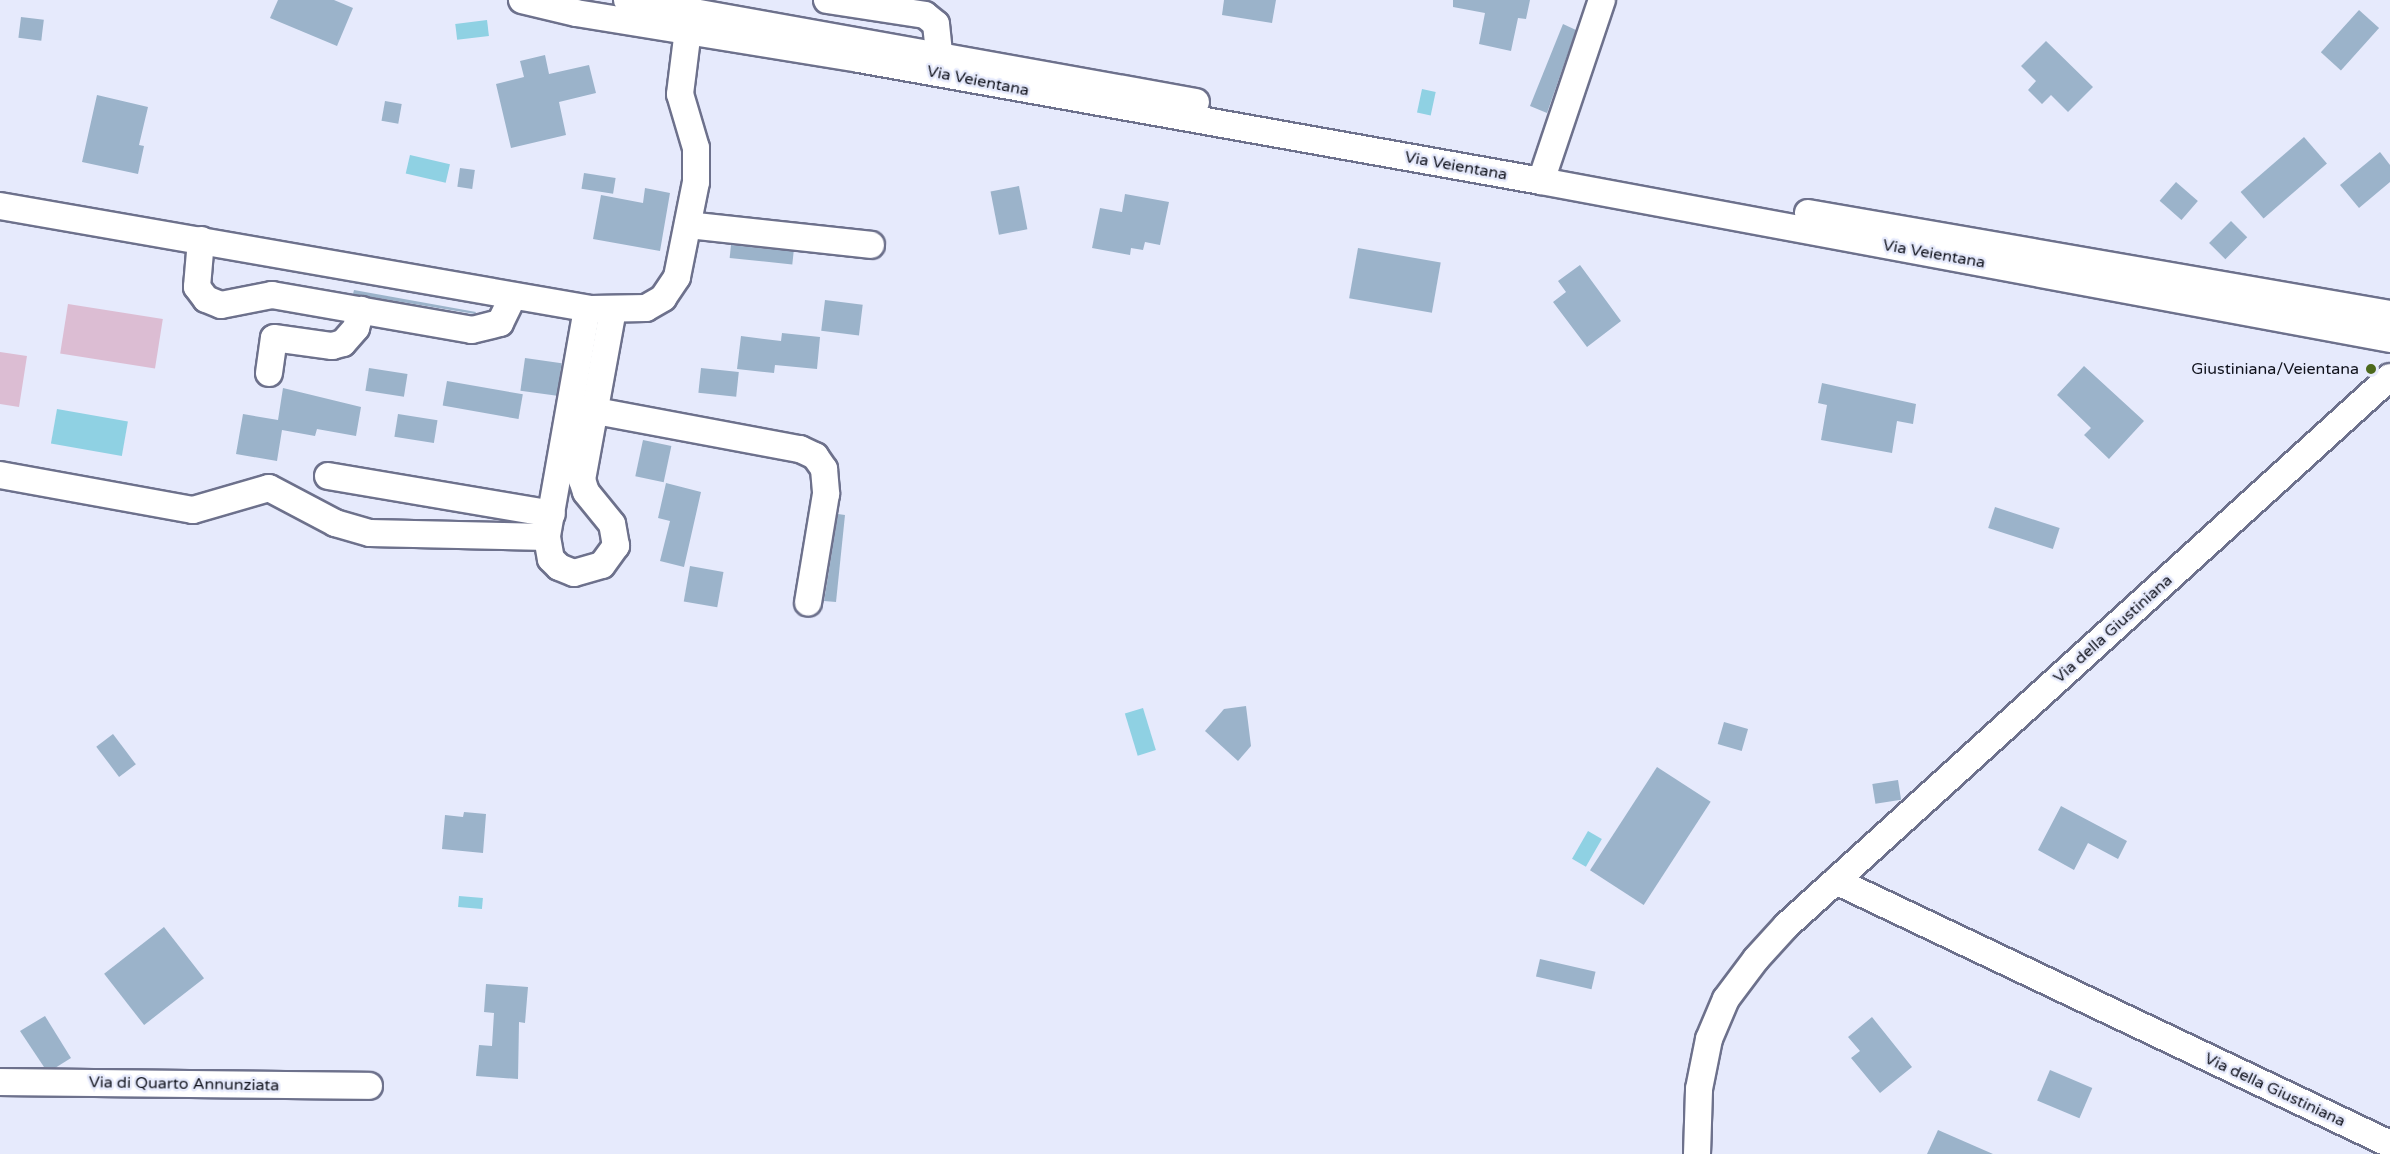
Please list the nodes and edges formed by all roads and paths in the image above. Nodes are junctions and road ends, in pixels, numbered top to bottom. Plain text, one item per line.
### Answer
1 (522, 0) edge
2 (627, 0) edge
3 (761, 0) edge
4 (827, 0) edge
5 (1602, 0) edge
6 (736, 17) junction
7 (689, 20) junction
8 (939, 55) junction
9 (1544, 173) junction
10 (0, 206) edge
11 (688, 225) junction
12 (201, 240) junction
13 (871, 245) dead end
14 (513, 296) junction
15 (587, 309) junction
16 (362, 310) junction
17 (613, 310) junction
18 (2390, 314) edge
19 (2390, 339) edge
20 (269, 373) dead end
21 (2390, 377) edge
22 (583, 409) junction
23 (572, 469) junction
24 (0, 475) edge
25 (328, 476) dead end
26 (549, 526) junction
27 (808, 603) dead end
28 (1836, 881) junction
29 (0, 1082) edge
30 (369, 1086) dead end
31 (2390, 1144) edge
32 (1697, 1154) edge

1 - 7 street, Via Veientana
2 - 7 street, Via Veientana
3 - 6 street
4 - 8 street
5 - 9 street
6 - 7 street, Via Veientana
6 - 8 street, Via Veientana
7 - 9 street, Via Veientana
7 - 11 street
8 - 9 street, Via Veientana
9 - 18 street, Via Veientana
9 - 19 street, Via Veientana
10 - 12 street
11 - 13 street
11 - 17 street
12 - 14 street
12 - 16 street
14 - 15 street
14 - 16 street
15 - 17 street
15 - 22 street
16 - 20 street
17 - 22 street
21 - 28 street, Via della Giustiniana
22 - 23 street
22 - 27 street
23 - 26 street
23 - 26 street
24 - 26 street
25 - 26 street
28 - 31 street, Via della Giustiniana
28 - 32 street, Via della Giustiniana
29 - 30 street, Via di Quarto Annunziata

